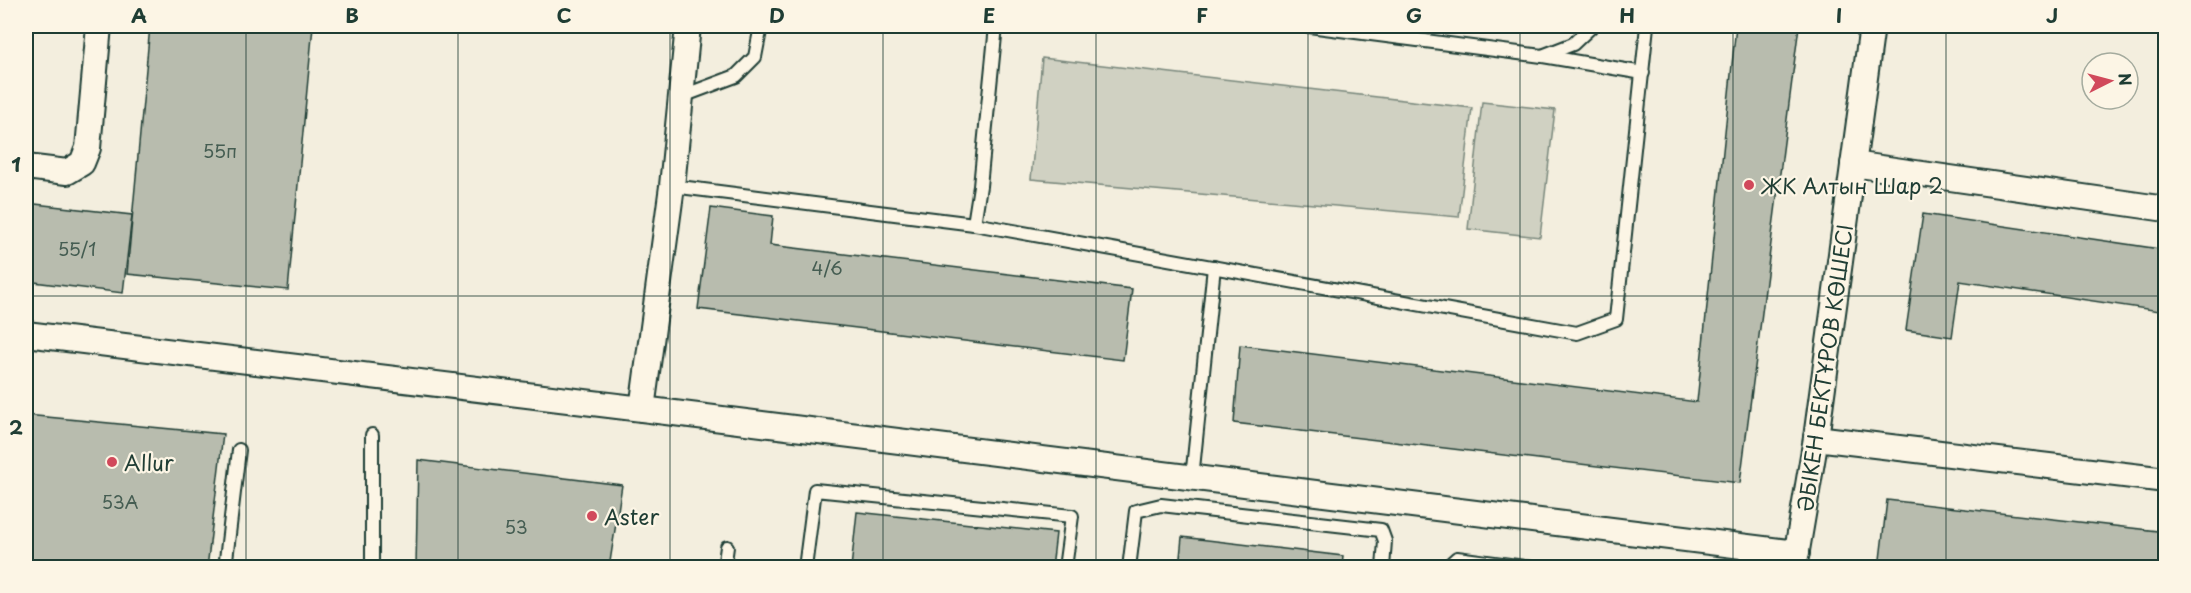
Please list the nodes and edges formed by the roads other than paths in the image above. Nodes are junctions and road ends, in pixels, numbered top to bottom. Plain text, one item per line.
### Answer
1 (99, 26) edge
2 (688, 26) edge
3 (760, 26) edge
4 (996, 26) edge
5 (1309, 26) edge
6 (1592, 26) edge
7 (1647, 26) edge
8 (1872, 26) edge
9 (1542, 56) junction
10 (1643, 73) junction
11 (680, 96) junction
12 (1853, 165) junction
13 (26, 166) edge
14 (672, 186) junction
15 (2166, 209) edge
16 (974, 224) junction
17 (1214, 267) junction
18 (26, 334) edge
19 (642, 409) junction
20 (372, 435) dead end
21 (1816, 438) junction
22 (239, 450) dead end
23 (1192, 478) junction
24 (2166, 480) edge
25 (727, 547) dead end
26 (1795, 560) edge
27 (225, 567) edge
28 (372, 567) edge
29 (724, 567) edge
30 (805, 567) edge
31 (1065, 567) edge
32 (1129, 567) edge
33 (1383, 567) edge
34 (1446, 567) edge
35 (1532, 567) edge

1 - 13 street
2 - 11 street
3 - 11 lane
4 - 16 lane
5 - 9 lane
6 - 9 lane
7 - 10 lane
8 - 12 street, ӘБІКЕН БЕКТҰРОВ КӨШЕСІ
9 - 10 lane
10 - 17 lane
11 - 14 street
12 - 15 street
12 - 21 street, ӘБІКЕН БЕКТҰРОВ КӨШЕСІ
14 - 16 lane
14 - 19 street
16 - 17 lane
17 - 23 lane
18 - 19 street
19 - 23 street
20 - 28 lane
21 - 24 street
21 - 26 street, ӘБІКЕН БЕКТҰРОВ КӨШЕСІ
22 - 27 lane
23 - 26 street
25 - 29 lane
30 - 31 lane
32 - 33 lane
34 - 35 lane

